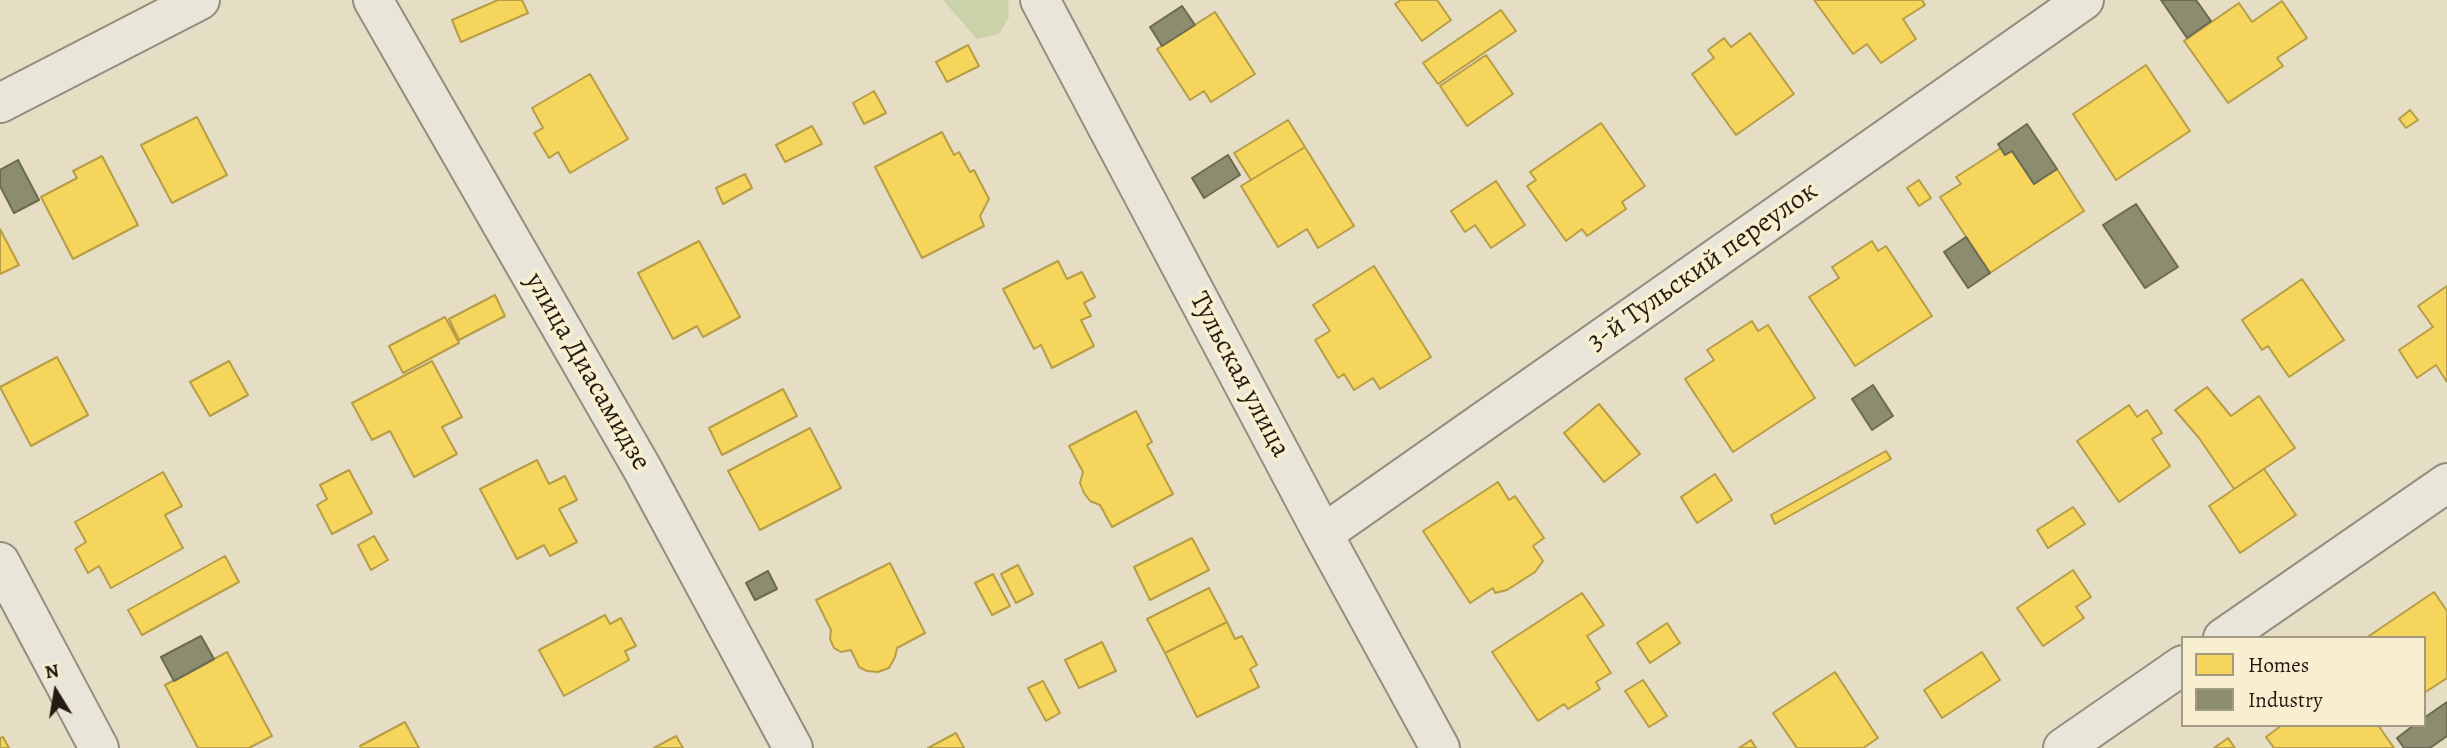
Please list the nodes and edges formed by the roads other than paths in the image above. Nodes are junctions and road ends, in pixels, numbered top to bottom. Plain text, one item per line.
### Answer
1 (200, 0) edge
2 (373, 0) edge
3 (1040, 0) edge
4 (2084, 0) edge
5 (0, 103) edge
6 (2447, 483) edge
7 (1323, 534) junction
8 (0, 562) edge
9 (2226, 636) edge
10 (2181, 667) edge
11 (99, 748) edge
12 (793, 748) edge
13 (1440, 748) edge
14 (2063, 748) edge

1 - 5 street
2 - 12 street, улица Диасамидзе
3 - 7 street, Тульская улица
4 - 7 street, 3-й Тульский переулок
6 - 9 street
7 - 13 street, Тульская улица
8 - 11 street
10 - 14 street

